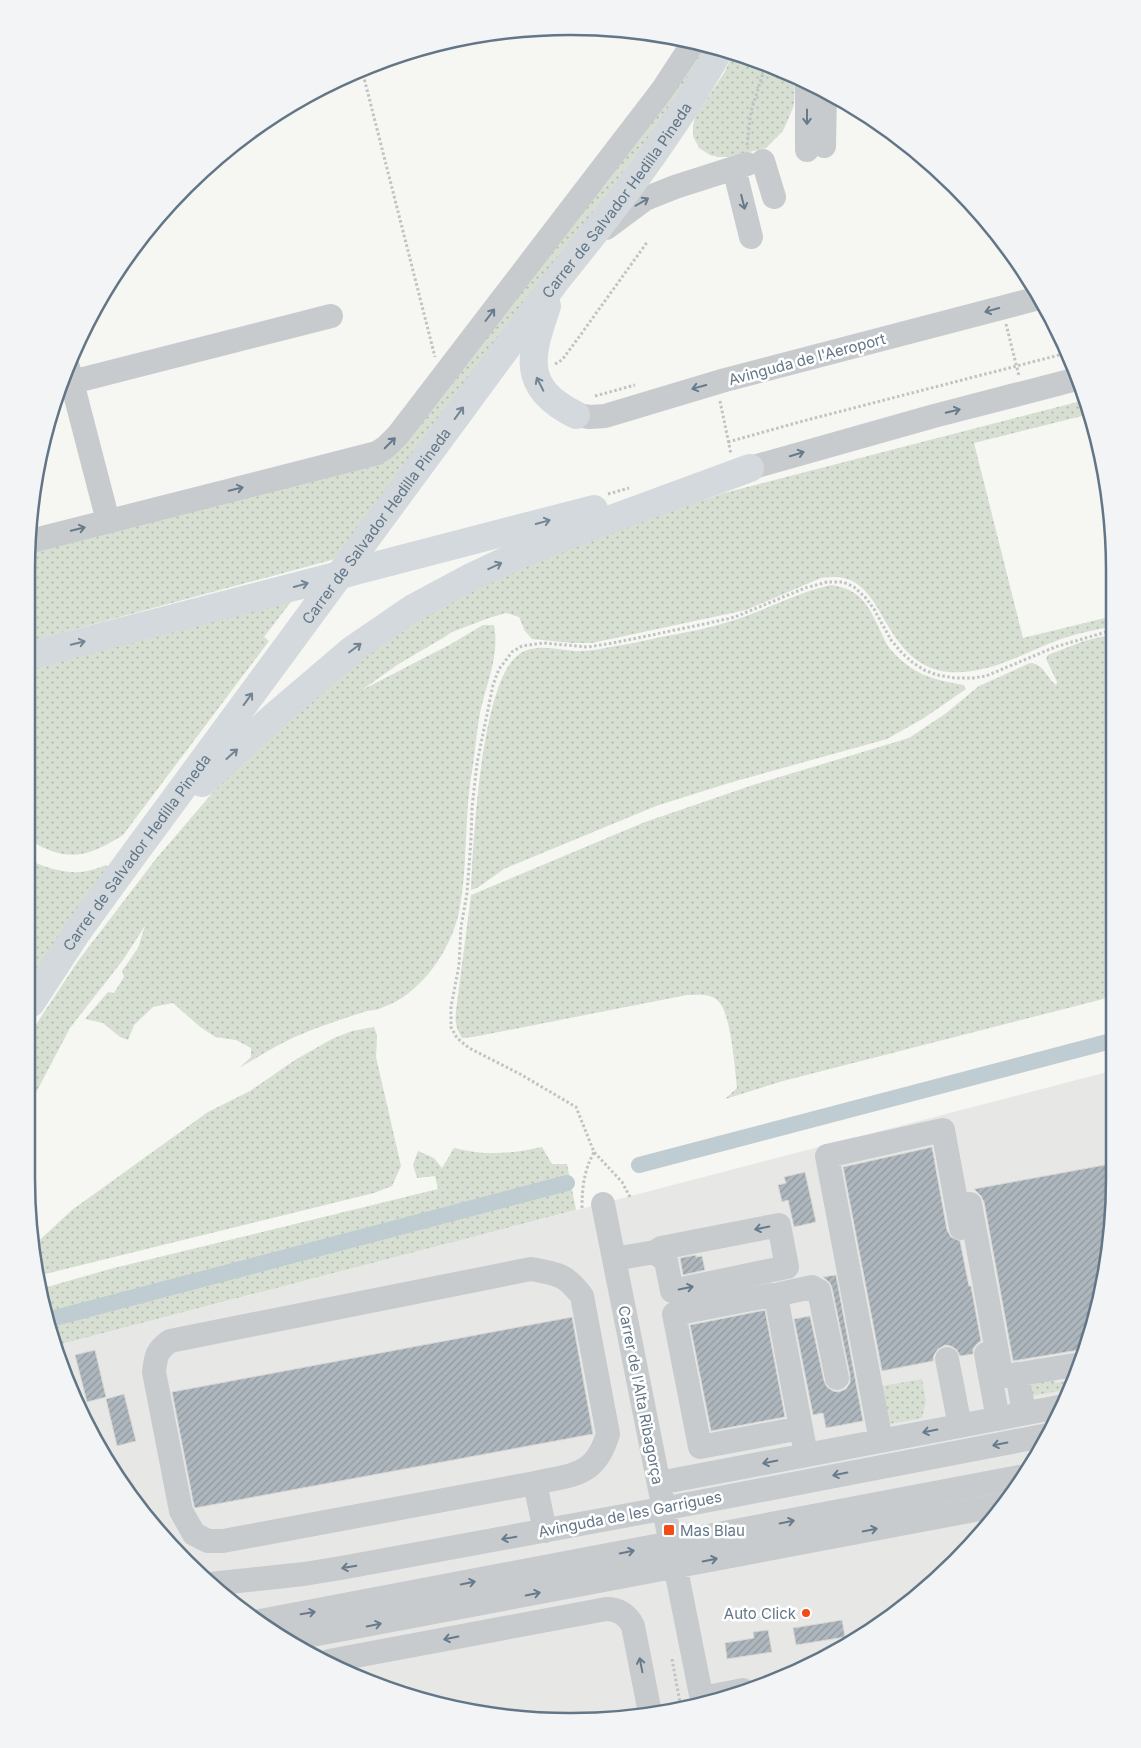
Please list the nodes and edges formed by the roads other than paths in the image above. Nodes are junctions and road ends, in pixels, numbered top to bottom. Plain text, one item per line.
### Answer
1 (689, 48) edge
2 (717, 55) edge
3 (808, 91) edge
4 (824, 100) edge
5 (748, 164) junction
6 (774, 197) dead end
7 (751, 236) dead end
8 (588, 241) junction
9 (556, 281) junction
10 (1032, 300) edge
11 (331, 316) dead end
12 (72, 376) edge
13 (1071, 381) edge
14 (69, 382) edge
15 (576, 415) joint
16 (750, 468) junction
17 (108, 521) junction
18 (36, 540) edge
19 (35, 654) edge
20 (126, 865) junction
21 (35, 997) edge
22 (967, 1191) dead end
23 (592, 1206) road end
24 (651, 1252) junction
25 (614, 1259) junction
26 (777, 1302) junction
27 (948, 1359) dead end
28 (1072, 1365) edge
29 (1017, 1374) junction
30 (836, 1378) dead end
31 (1054, 1408) edge
32 (1024, 1413) junction
33 (998, 1419) junction
34 (960, 1426) junction
35 (801, 1428) junction
36 (1038, 1437) edge
37 (881, 1441) junction
38 (806, 1455) junction
39 (1014, 1478) edge
40 (535, 1483) junction
41 (659, 1483) junction
42 (992, 1507) edge
43 (664, 1508) junction
44 (545, 1531) junction
45 (671, 1544) junction
46 (675, 1567) junction
47 (221, 1583) edge
48 (268, 1619) edge
49 (298, 1638) edge
50 (337, 1659) edge
51 (701, 1697) edge
52 (649, 1707) edge

17 -> 1 street
2 - 8 main road, Carrer de Salvador Hedilla Pineda
3 -> 4 street
5 - 6 street
5 -> 7 street
8 -> 5 street
8 - 9 main road, Carrer de Salvador Hedilla Pineda
15 -> 9 main road
20 -> 9 main road, Carrer de Salvador Hedilla Pineda
10 -> 15 street, Avinguda de l'Aeroport
11 - 12 street
16 -> 13 street
14 - 17 street
19 -> 16 main road
20 -> 16 main road
18 -> 17 street
20 - 21 main road, Carrer de Salvador Hedilla Pineda
22 - 29 street
23 - 25 street, Carrer de l'Alta Ribagorça
24 -> 24 street
24 - 25 street
25 - 41 street, Carrer de l'Alta Ribagorça
26 - 30 street
26 - 35 street
26 - 35 street
27 - 34 street
28 - 29 street
29 - 32 street
31 - 32 street, Avinguda de les Garrigues
32 - 33 street, Avinguda de les Garrigues
33 - 34 street, Avinguda de les Garrigues
33 - 37 street
34 -> 37 street, Avinguda de les Garrigues
35 - 38 street
36 -> 43 street, Avinguda de les Garrigues
37 - 38 street, Avinguda de les Garrigues
38 -> 41 street, Avinguda de les Garrigues
45 -> 39 street
40 - 40 street
40 - 44 street
41 - 43 street, Carrer de l'Alta Ribagorça
46 -> 42 street
43 - 44 street, Avinguda de les Garrigues
43 - 45 street, Carrer de l'Alta Ribagorça
44 -> 47 street, Avinguda de les Garrigues
45 - 46 street, Carrer de l'Alta Ribagorça
48 -> 45 street
49 -> 46 street
46 - 51 street, Carrer de l'Alta Ribagorça
52 -> 50 street

